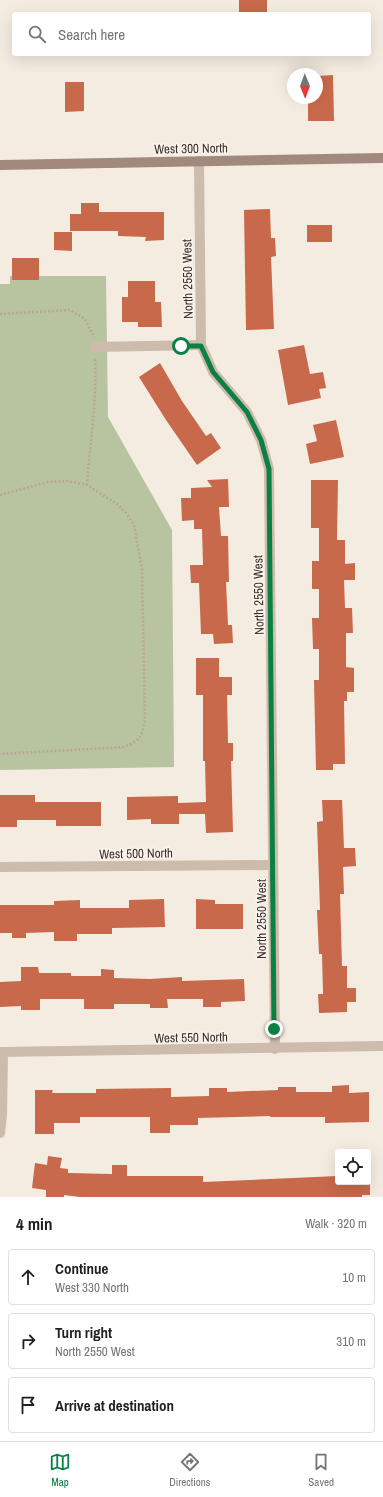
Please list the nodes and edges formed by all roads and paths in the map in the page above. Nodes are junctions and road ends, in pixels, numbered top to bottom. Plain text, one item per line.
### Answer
1 (383, 158) edge
2 (199, 161) junction
3 (0, 165) edge
4 (0, 314) edge
5 (201, 346) junction
6 (95, 347) junction
7 (87, 485) junction
8 (0, 495) edge
9 (0, 754) edge
10 (273, 865) junction
11 (0, 867) edge
12 (383, 1046) edge
13 (275, 1049) junction
14 (2, 1052) edge
15 (0, 1133) edge

1 - 2 main road, West 300 North
2 - 3 main road, West 300 North
2 - 5 street, North 2550 West
4 - 6 path
5 - 6 street
5 - 10 street, North 2550 West
6 - 7 path
7 - 8 path
7 - 9 path
10 - 11 street, West 500 North
10 - 13 street, North 2550 West
12 - 13 street, West 550 North
13 - 14 street, West 550 North
14 - 15 street

